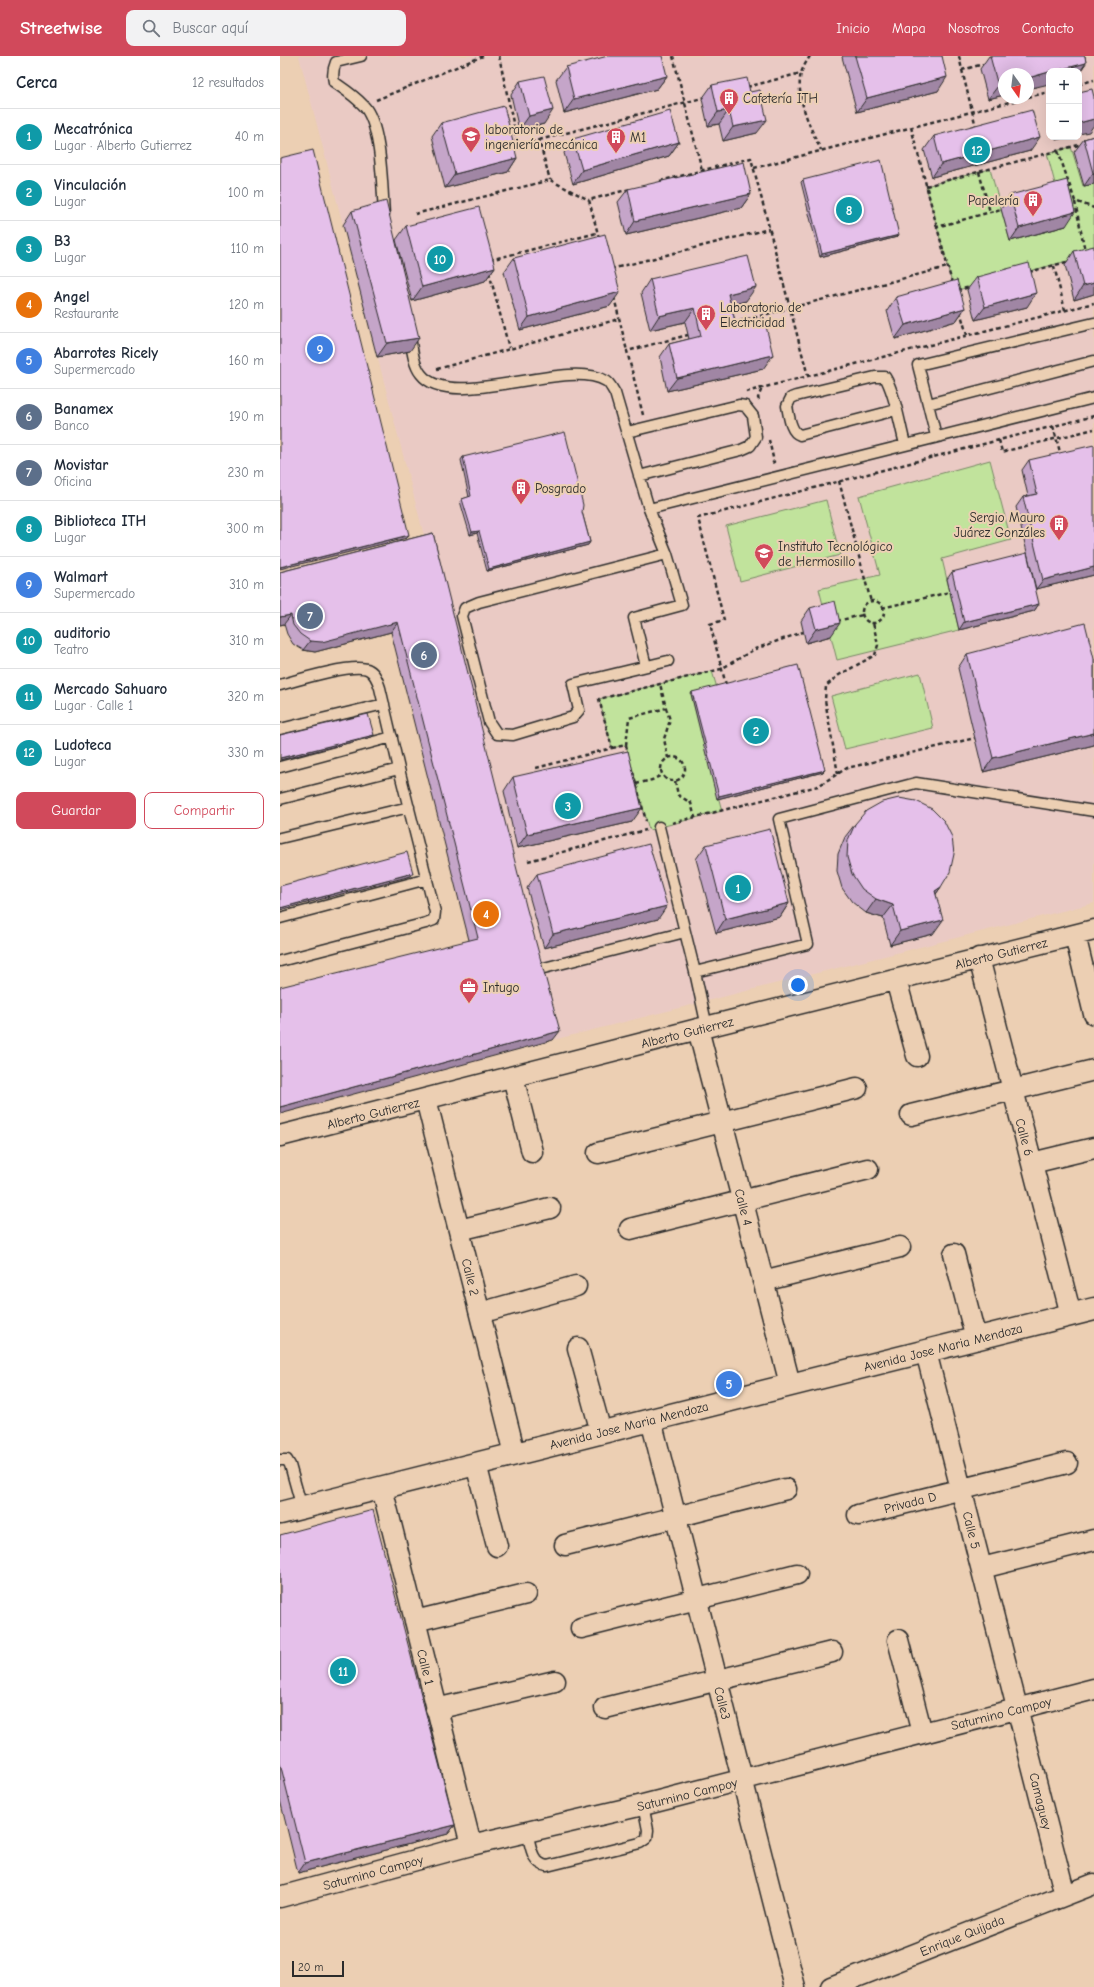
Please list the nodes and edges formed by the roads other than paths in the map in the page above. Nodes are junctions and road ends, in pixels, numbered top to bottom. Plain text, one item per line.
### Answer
1 (361, 56) edge
2 (386, 223) edge
3 (1094, 323) edge
4 (408, 329) edge
5 (1094, 361) edge
6 (1094, 398) edge
7 (928, 404) junction
8 (896, 410) junction
9 (627, 432) junction
10 (936, 436) junction
11 (905, 444) junction
12 (639, 476) junction
13 (649, 509) junction
14 (667, 554) junction
15 (668, 661) dead end
16 (646, 666) junction
17 (280, 684) edge
18 (384, 704) junction
19 (280, 729) edge
20 (392, 737) junction
21 (280, 767) edge
22 (399, 769) junction
23 (280, 799) edge
24 (408, 807) junction
25 (1094, 812) edge
26 (659, 827) road end
27 (280, 838) edge
28 (427, 879) junction
29 (280, 918) edge
30 (685, 932) junction
31 (1085, 933) edge
32 (979, 958) junction
33 (280, 961) edge
34 (544, 968) edge
35 (695, 972) junction
36 (896, 980) junction
37 (1094, 1014) edge
38 (703, 1028) junction
39 (917, 1056) dead end
40 (1094, 1070) edge
41 (513, 1076) junction
42 (857, 1088) dead end
43 (1013, 1090) junction
44 (426, 1099) junction
45 (911, 1115) dead end
46 (722, 1121) junction
47 (280, 1136) edge
48 (1094, 1148) edge
49 (532, 1152) dead end
50 (598, 1153) dead end
51 (1032, 1163) junction
52 (868, 1170) dead end
53 (742, 1200) junction
54 (550, 1208) dead end
55 (630, 1229) dead end
56 (459, 1230) junction
57 (900, 1246) dead end
58 (954, 1254) dead end
59 (763, 1281) junction
60 (576, 1286) dead end
61 (1094, 1309) edge
62 (480, 1313) junction
63 (1071, 1315) junction
64 (976, 1339) junction
65 (578, 1348) dead end
66 (926, 1352) junction
67 (790, 1384) junction
68 (651, 1420) junction
69 (601, 1432) junction
70 (515, 1454) junction
71 (280, 1460) edge
72 (1067, 1463) dead end
73 (476, 1464) junction
74 (382, 1488) junction
75 (786, 1489) dead end
76 (962, 1490) junction
77 (302, 1508) junction
78 (280, 1513) edge
79 (858, 1515) dead end
80 (676, 1517) junction
81 (1094, 1540) edge
82 (565, 1545) dead end
83 (497, 1546) dead end
84 (982, 1568) junction
85 (797, 1574) dead end
86 (526, 1594) dead end
87 (696, 1599) junction
88 (415, 1621) junction
89 (581, 1628) dead end
90 (898, 1640) dead end
91 (832, 1652) dead end
92 (717, 1680) junction
93 (555, 1681) dead end
94 (1094, 1689) edge
95 (604, 1708) dead end
96 (1017, 1708) junction
97 (436, 1709) junction
98 (922, 1733) junction
99 (742, 1779) junction
100 (643, 1805) junction
101 (527, 1832) junction
102 (471, 1845) junction
103 (1094, 1884) edge
104 (1065, 1895) junction
105 (280, 1897) edge
106 (795, 1987) edge
107 (831, 1987) edge

1 - 2 lane
3 - 7 lane
4 - 9 lane
5 - 7 lane
6 - 10 lane
7 - 10 lane
8 - 8 lane
8 - 11 lane
9 - 12 lane
9 - 12 lane
10 - 11 lane
11 - 13 lane
12 - 13 lane
13 - 14 lane
14 - 16 lane
14 - 16 lane
15 - 16 lane
17 - 18 lane
18 - 19 lane
18 - 20 lane
20 - 21 lane
20 - 22 lane
22 - 23 lane
22 - 24 lane
24 - 27 lane
24 - 28 lane
25 - 35 lane
26 - 30 lane
28 - 29 lane
28 - 33 lane
30 - 34 lane
30 - 35 lane
31 - 32 street, Alberto Gutierrez
31 - 37 street
32 - 36 street, Alberto Gutierrez
32 - 43 street, Calle 6
35 - 38 lane
36 - 38 street, Alberto Gutierrez
36 - 39 street
38 - 41 street, Alberto Gutierrez
38 - 46 street, Calle 4
40 - 43 street
41 - 44 street, Alberto Gutierrez
41 - 49 street
42 - 46 street
43 - 45 street
43 - 51 street, Calle 6
44 - 47 street, Alberto Gutierrez
44 - 56 street, Calle 2
46 - 50 street
46 - 53 street, Calle 4
48 - 51 street
51 - 63 street, Calle 6
52 - 53 street
53 - 55 street
53 - 59 street, Calle 4
54 - 56 street
56 - 62 street, Calle 2
57 - 59 street
58 - 64 street
59 - 67 street, Calle 4
60 - 62 street
61 - 63 street, Avenida Jose Maria Mendoza
62 - 70 street, Calle 2
63 - 64 street, Avenida Jose Maria Mendoza
64 - 66 street, Avenida Jose Maria Mendoza
65 - 69 street
66 - 67 street, Avenida Jose Maria Mendoza
66 - 76 street, Calle 5
67 - 68 street, Avenida Jose Maria Mendoza
68 - 69 street, Avenida Jose Maria Mendoza
68 - 80 street, Calle3
69 - 70 street, Avenida Jose Maria Mendoza
70 - 73 street, Avenida Jose Maria Mendoza
71 - 77 lane
72 - 76 street, Privada D
73 - 74 street, Avenida Jose Maria Mendoza
73 - 83 street
74 - 77 street, Avenida Jose Maria Mendoza
74 - 88 street, Calle 1
75 - 80 street
76 - 79 street, Privada D
76 - 84 street, Calle 5
77 - 78 street, Avenida Jose Maria Mendoza
80 - 82 street
80 - 87 street, Calle3
81 - 84 street
84 - 96 street, Calle 5
85 - 87 street
86 - 88 street
87 - 89 street
87 - 92 street, Calle3
88 - 97 street, Calle 1
90 - 98 street
91 - 92 street
92 - 95 street
92 - 99 street, Calle3
93 - 97 street
94 - 96 street, Saturnino Campoy
96 - 98 street, Saturnino Campoy
96 - 104 street, Camaguey
97 - 102 street, Calle 1
98 - 99 street, Saturnino Campoy
99 - 100 street, Saturnino Campoy
99 - 106 street, Calle3
100 - 101 street, Saturnino Campoy
100 - 101 lane
101 - 102 street, Saturnino Campoy
102 - 105 street, Saturnino Campoy
103 - 104 street, Enrique Quijada
104 - 107 street, Enrique Quijada

